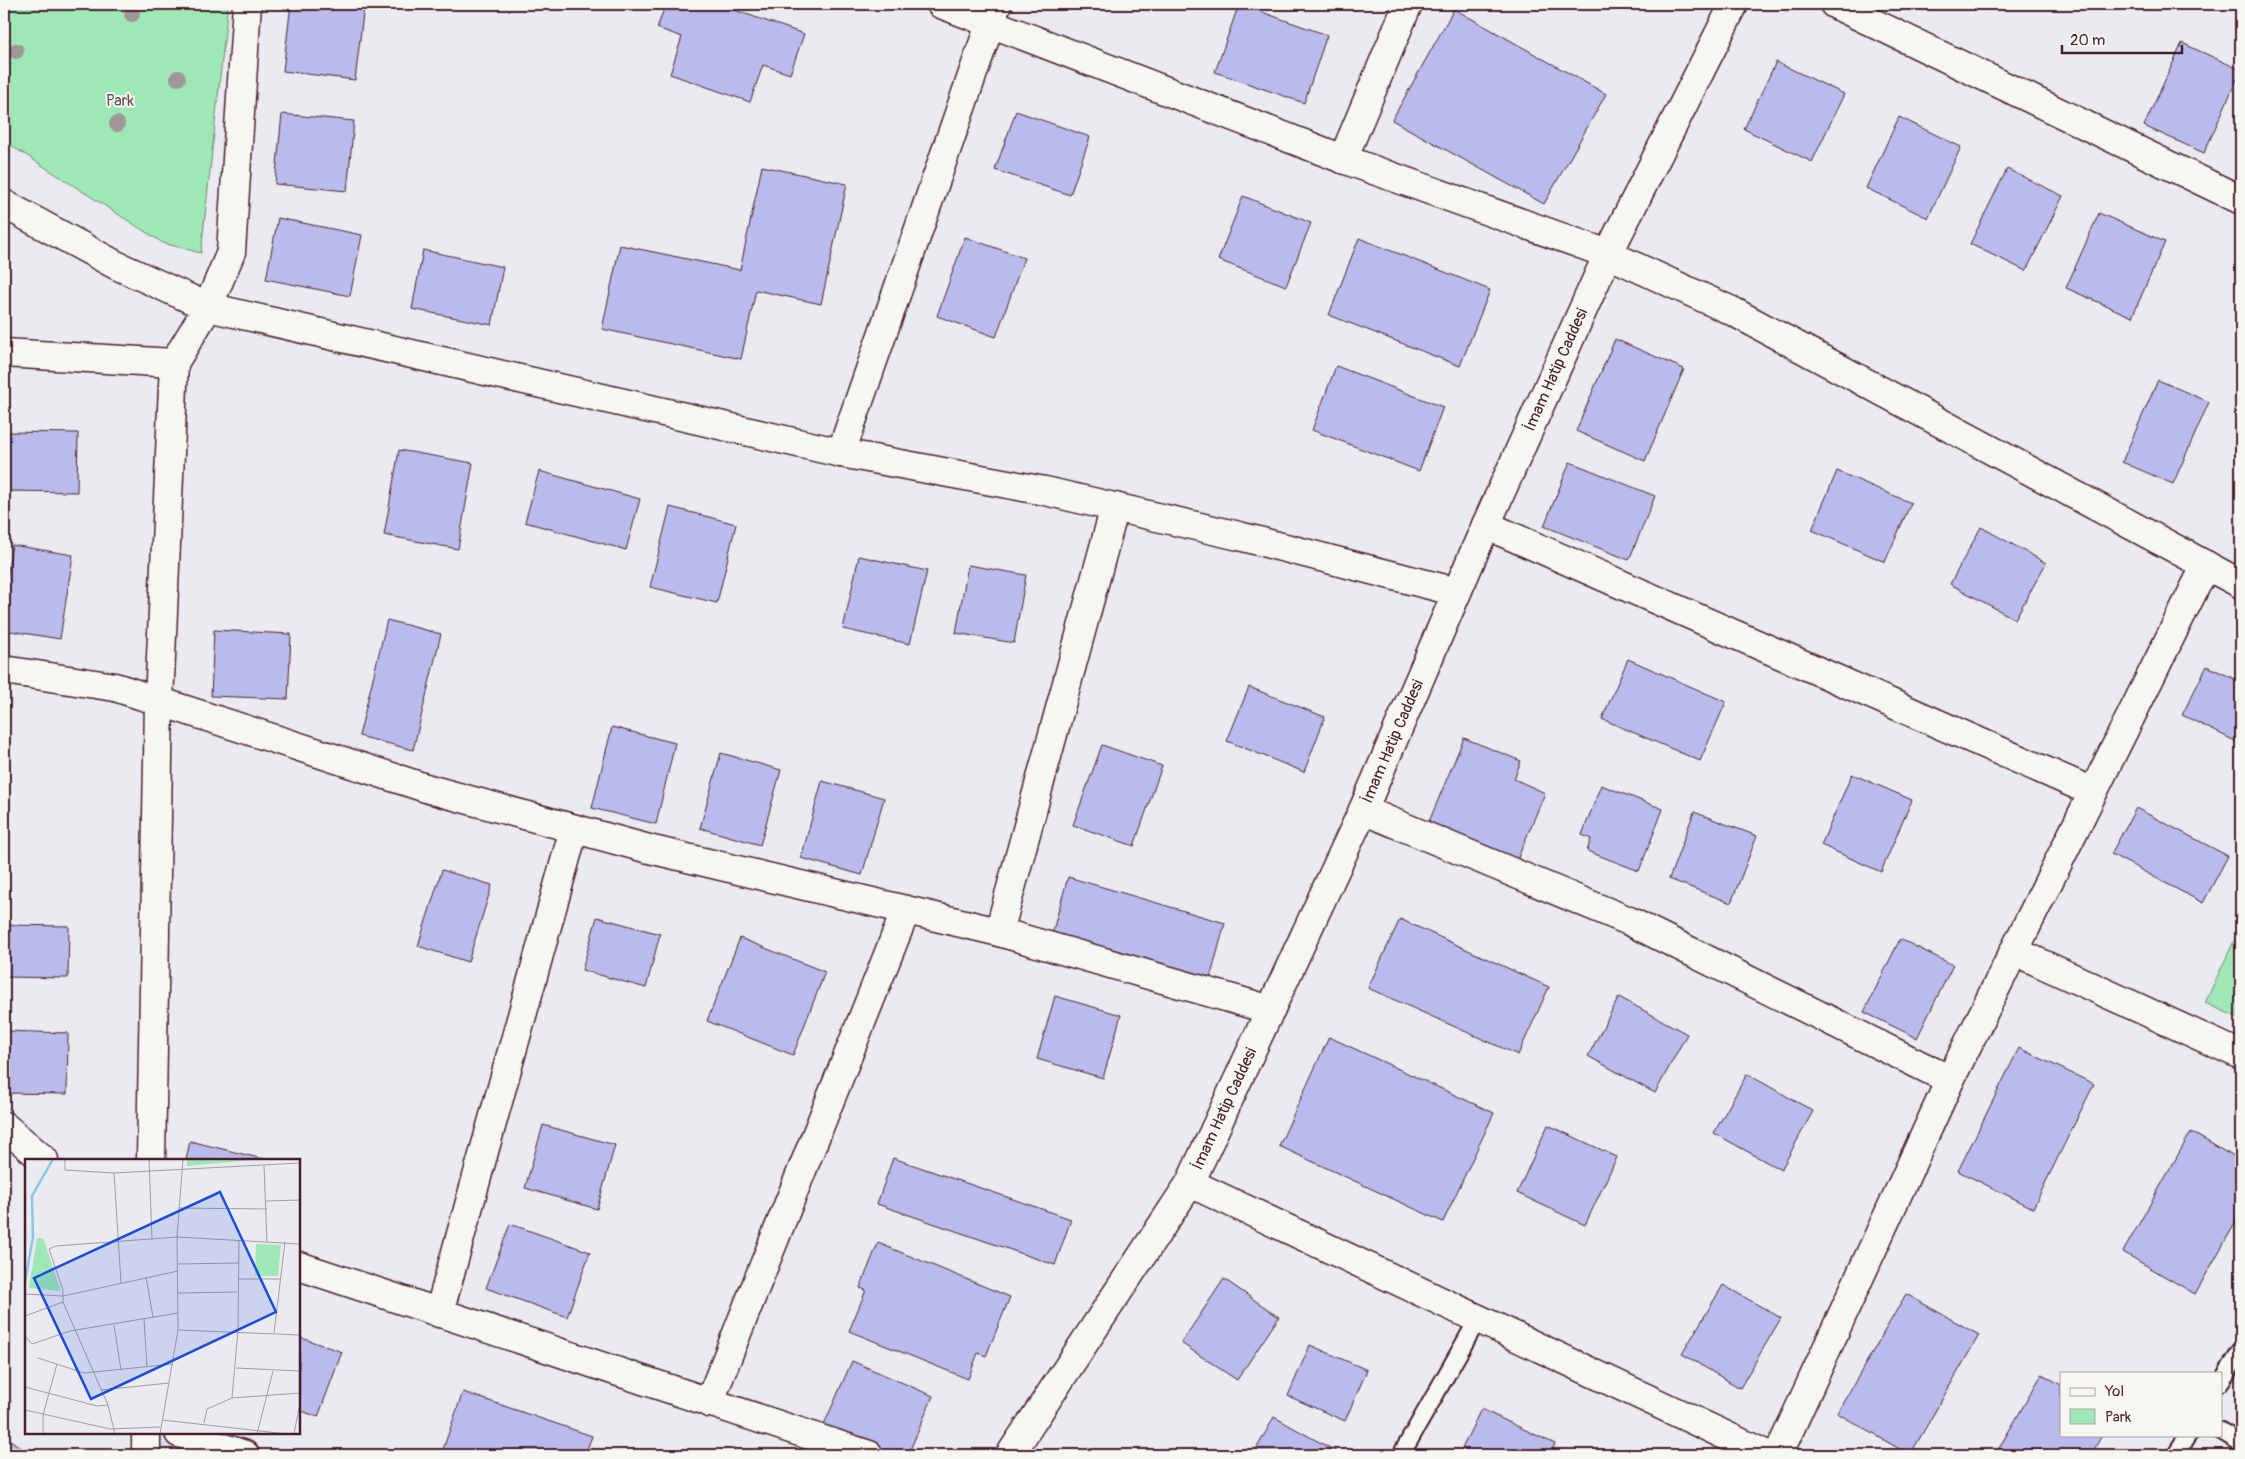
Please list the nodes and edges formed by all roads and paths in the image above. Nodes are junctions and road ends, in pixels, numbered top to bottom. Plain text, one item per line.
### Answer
1 (246, 4) edge
2 (942, 4) edge
3 (1408, 4) edge
4 (1734, 4) edge
5 (1834, 4) edge
6 (993, 13) edge
7 (1343, 159) junction
8 (2241, 200) edge
9 (4, 204) edge
10 (1608, 254) junction
11 (208, 307) junction
12 (4, 353) edge
13 (174, 363) junction
14 (841, 453) junction
15 (1115, 507) junction
16 (1486, 524) junction
17 (2206, 565) junction
18 (2241, 584) edge
19 (1457, 592) junction
20 (4, 670) edge
21 (159, 702) junction
22 (2093, 792) junction
23 (1363, 810) junction
24 (574, 829) junction
25 (906, 910) junction
26 (999, 932) junction
27 (2014, 951) junction
28 (1271, 1010) junction
29 (2241, 1055) edge
30 (1950, 1080) junction
31 (4, 1126) edge
32 (43, 1159) edge
33 (151, 1159) edge
34 (1190, 1183) junction
35 (300, 1266) edge
36 (439, 1313) junction
37 (1478, 1319) junction
38 (2241, 1351) edge
39 (2222, 1380) edge
40 (709, 1403) junction
41 (2222, 1433) edge
42 (146, 1434) edge
43 (182, 1434) edge
44 (2187, 1436) edge
45 (2241, 1443) edge
46 (146, 1455) edge
47 (245, 1455) edge
48 (869, 1455) edge
49 (1010, 1455) edge
50 (1401, 1455) edge
51 (1767, 1455) edge
52 (1778, 1455) edge
53 (2175, 1455) edge

1 - 11 street
2 - 6 street
3 - 7 street
4 - 10 street, İmam Hatip Caddesi
5 - 8 street
6 - 7 street
6 - 14 street
7 - 10 street
9 - 11 street
10 - 16 street, İmam Hatip Caddesi
10 - 17 street
11 - 13 street
11 - 14 street
12 - 13 street
13 - 21 street
14 - 15 street
15 - 19 street
15 - 26 street
16 - 19 street, İmam Hatip Caddesi
16 - 22 street
17 - 18 street
17 - 22 street
19 - 23 street, İmam Hatip Caddesi
20 - 21 street
21 - 24 street
21 - 33 street
22 - 27 street
23 - 28 street, İmam Hatip Caddesi
23 - 30 street
24 - 25 street
24 - 36 street
25 - 26 street
25 - 40 street
26 - 28 street
27 - 29 street
27 - 30 street
28 - 34 street, İmam Hatip Caddesi
30 - 52 street
31 - 32 street
34 - 37 street
34 - 49 street, İmam Hatip Caddesi
35 - 36 street
36 - 40 street
37 - 50 lane
37 - 51 street
38 - 39 lane
40 - 48 street
41 - 45 lane
42 - 46 street
43 - 47 street
44 - 53 lane

